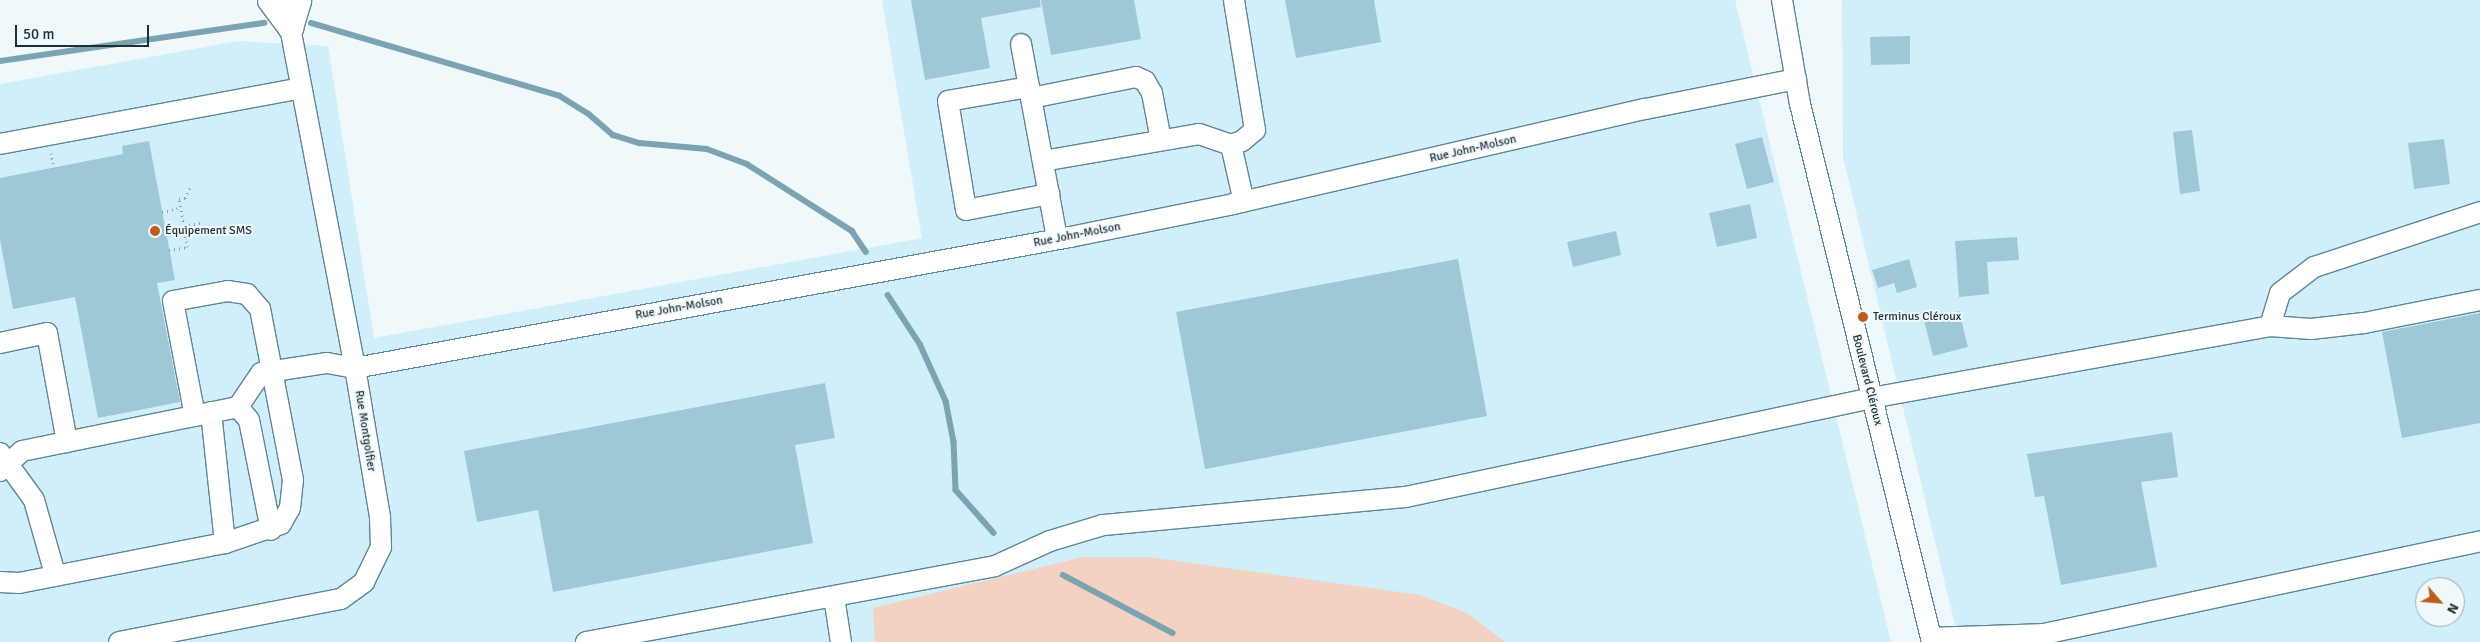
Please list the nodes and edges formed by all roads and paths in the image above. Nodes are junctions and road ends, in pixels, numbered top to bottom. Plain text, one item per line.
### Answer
1 (270, 0) edge
2 (298, 0) edge
3 (1234, 0) edge
4 (1782, 0) edge
5 (290, 27) junction
6 (1021, 44) dead end
7 (1796, 79) junction
8 (301, 88) junction
9 (1030, 92) junction
10 (1160, 140) junction
11 (0, 144) edge
12 (1231, 145) junction
13 (1043, 161) junction
14 (52, 162) dead end
15 (54, 168) dead end
16 (190, 188) dead end
17 (1049, 194) junction
18 (1244, 202) junction
19 (180, 208) junction
20 (162, 212) dead end
21 (2480, 212) edge
22 (204, 222) dead end
23 (184, 226) junction
24 (165, 231) dead end
25 (1057, 239) junction
26 (169, 250) dead end
27 (2480, 300) edge
28 (2270, 326) junction
29 (0, 344) edge
30 (355, 368) junction
31 (271, 371) junction
32 (1871, 398) junction
33 (238, 406) junction
34 (203, 414) junction
35 (67, 442) junction
36 (3, 462) edge
37 (271, 530) junction
38 (2480, 541) edge
39 (225, 543) junction
40 (55, 574) junction
41 (0, 582) edge
42 (834, 597) junction
43 (1932, 640) edge
44 (119, 642) edge
45 (586, 642) edge
46 (841, 642) edge

1 - 5 main road
2 - 5 main road
3 - 12 street
4 - 7 street, Boulevard Cléroux
5 - 8 street, Rue Montgolfier
6 - 9 street
7 - 18 street, Rue John-Molson
7 - 32 street, Boulevard Cléroux
8 - 11 street
8 - 30 street, Rue Montgolfier
9 - 10 street
9 - 13 street
9 - 17 street
10 - 12 street
10 - 13 street
12 - 18 street
13 - 17 street
14 - 15 path
16 - 19 path
17 - 25 street
18 - 25 street, Rue John-Molson
19 - 20 path
19 - 23 path
21 - 28 street
22 - 23 path
23 - 24 path
23 - 26 path
25 - 30 street, Rue John-Molson
27 - 28 street
28 - 32 street
29 - 35 street
30 - 31 street
30 - 44 street, Rue Montgolfier
31 - 33 street
31 - 34 street
31 - 37 street
32 - 42 street
32 - 43 street, Boulevard Cléroux
33 - 34 street
33 - 37 street
34 - 35 street
34 - 39 street
35 - 36 street
36 - 40 street
37 - 39 street
38 - 43 street
39 - 40 street
40 - 41 street
42 - 45 street
42 - 46 street

